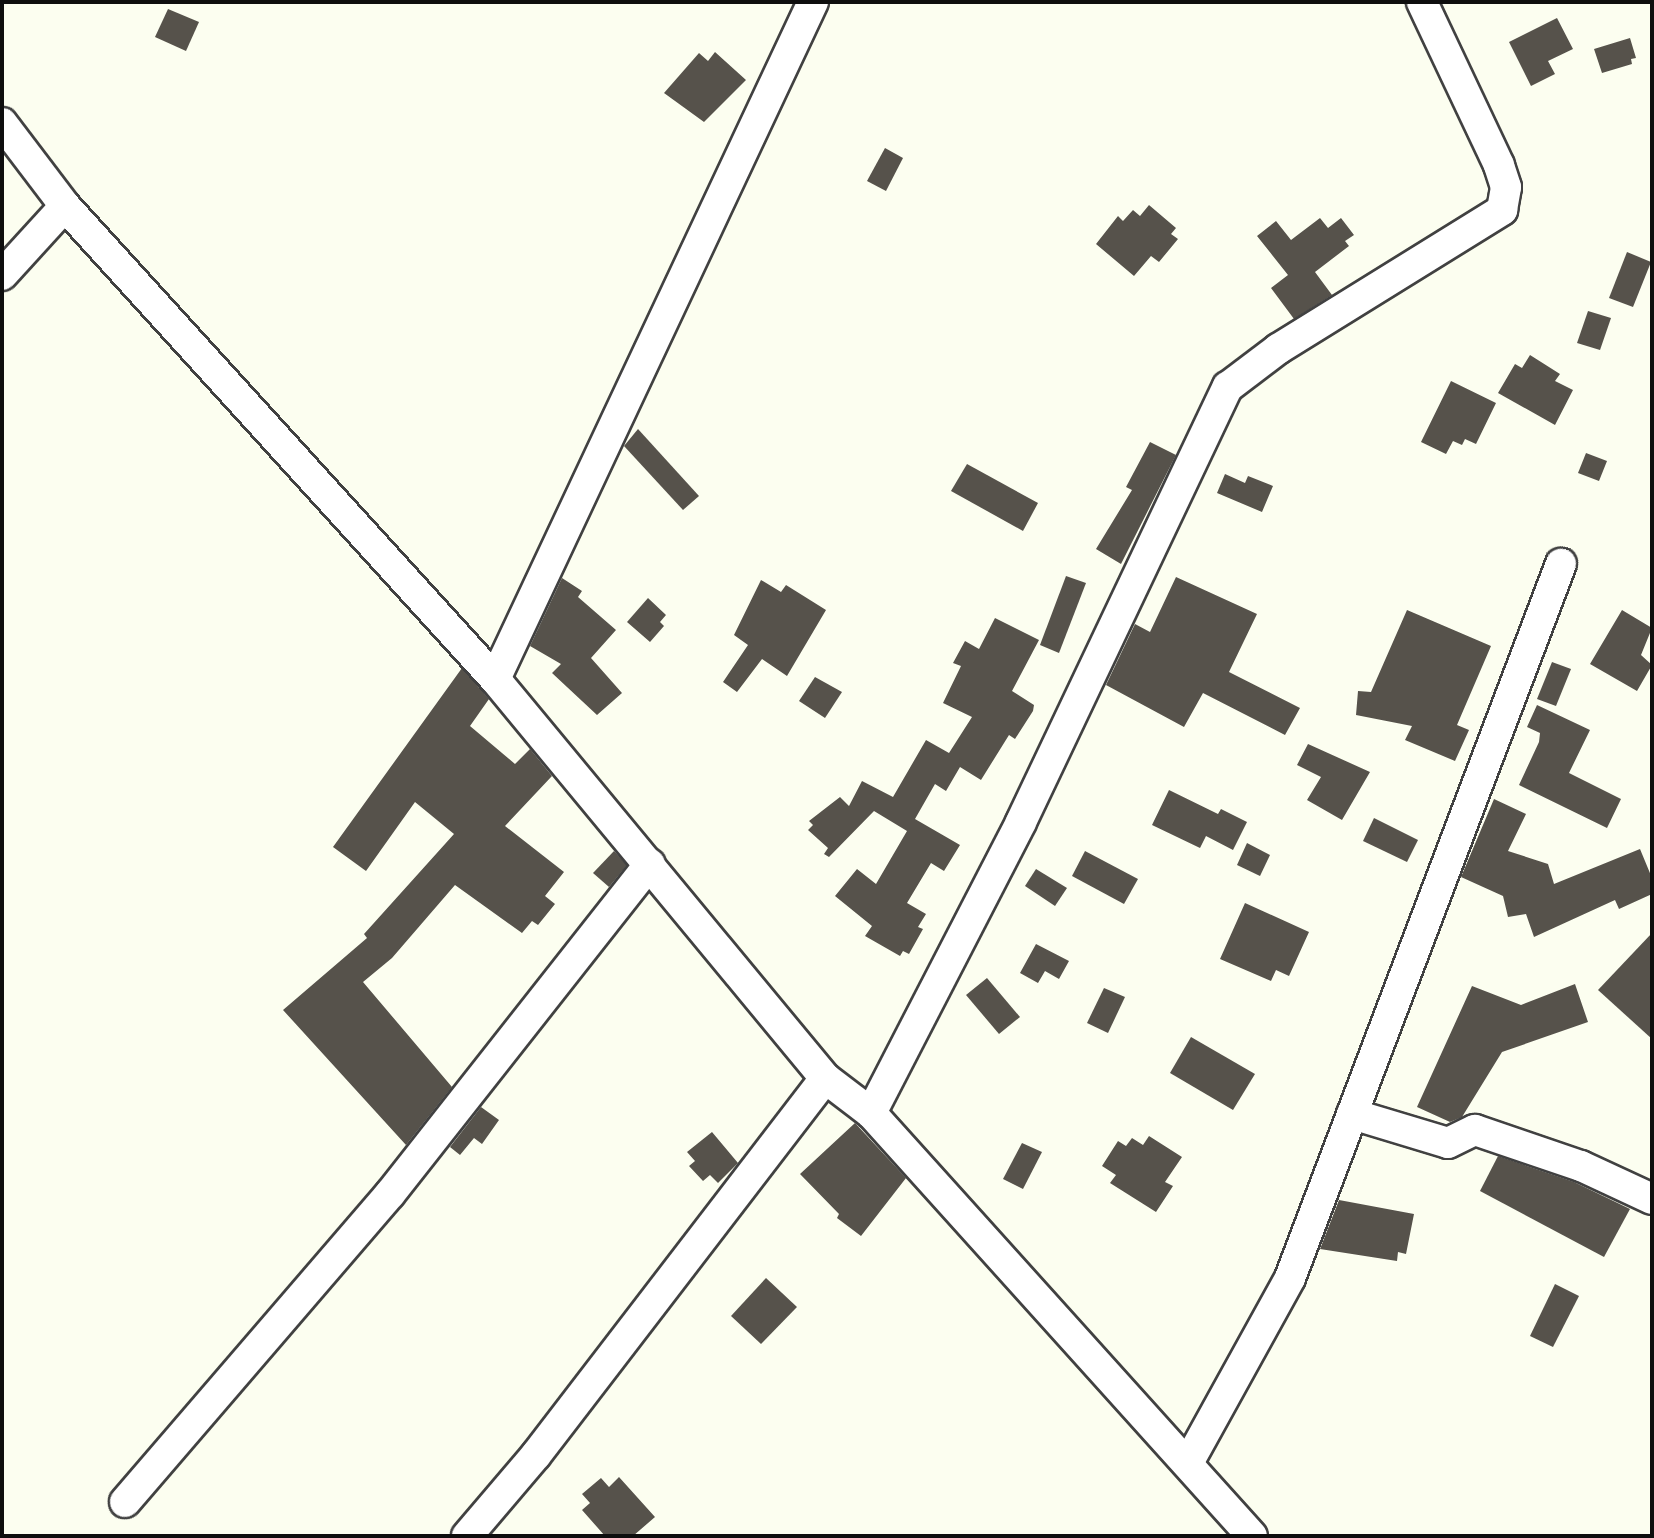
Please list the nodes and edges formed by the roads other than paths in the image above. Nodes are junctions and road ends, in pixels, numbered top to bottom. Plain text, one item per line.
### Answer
1 (813, 2) edge
2 (1422, 2) edge
3 (2, 123) edge
4 (65, 206) junction
5 (2, 275) edge
6 (1561, 564) dead end
7 (495, 679) junction
8 (650, 864) junction
9 (825, 1078) junction
10 (871, 1113) junction
11 (1352, 1114) junction
12 (1652, 1199) edge
13 (1188, 1463) junction
14 (125, 1502) dead end
15 (467, 1536) edge
16 (1252, 1536) edge

1 - 7 street
2 - 10 street
3 - 4 street
4 - 5 street
4 - 7 street
6 - 11 street
7 - 8 street
8 - 9 street
8 - 14 street
9 - 10 street
9 - 15 street
10 - 13 street
11 - 12 street
11 - 13 street
13 - 16 street

